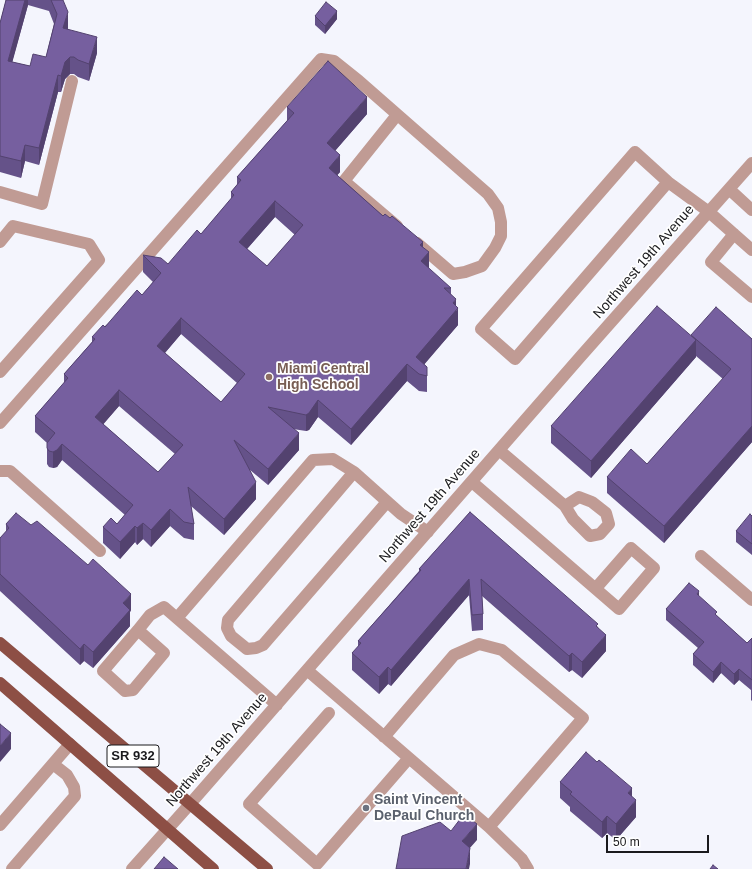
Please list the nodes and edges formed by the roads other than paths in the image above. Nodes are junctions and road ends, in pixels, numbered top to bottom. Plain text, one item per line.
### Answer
1 (72, 81) dead end
2 (398, 115) junction
3 (752, 163) edge
4 (668, 182) junction
5 (729, 189) junction
6 (0, 192) edge
7 (752, 210) edge
8 (709, 212) junction
9 (734, 234) junction
10 (0, 242) edge
11 (752, 250) edge
12 (752, 297) edge
13 (0, 372) edge
14 (0, 423) edge
15 (499, 450) junction
16 (0, 471) edge
17 (354, 472) junction
18 (472, 482) junction
19 (387, 502) junction
20 (565, 506) dead end
21 (428, 532) junction
22 (100, 551) dead end
23 (701, 556) dead end
24 (596, 588) junction
25 (752, 600) edge
26 (176, 618) junction
27 (138, 630) junction
28 (0, 643) edge
29 (307, 670) junction
30 (0, 684) edge
31 (277, 705) junction
32 (329, 713) dead end
33 (384, 737) junction
34 (70, 744) junction
35 (408, 758) junction
36 (53, 764) junction
37 (190, 804) junction
38 (0, 825) edge
39 (488, 827) junction
40 (168, 830) junction
41 (320, 866) edge
42 (12, 869) edge
43 (132, 869) edge
44 (213, 869) edge
45 (267, 869) edge
46 (528, 869) edge

1 - 6 street
2 - 2 street
2 - 14 street
3 - 5 street, Northwest 19th Avenue
4 - 4 street
4 - 8 street
5 - 7 street
5 - 8 street, Northwest 19th Avenue
8 - 9 street
8 - 15 street, Northwest 19th Avenue
9 - 11 street
9 - 12 street
10 - 13 street
15 - 18 street, Northwest 19th Avenue
15 - 20 street
16 - 22 street
17 - 19 street
17 - 19 street
17 - 26 street
18 - 21 street, Northwest 19th Avenue
18 - 24 street
19 - 21 street
21 - 29 street, Northwest 19th Avenue
23 - 25 street
24 - 24 street
26 - 27 street
26 - 31 street
27 - 27 street
28 - 37 main road, SR 932
29 - 31 street, Northwest 19th Avenue
29 - 33 street
30 - 34 main road, SR 932
31 - 37 street, Northwest 19th Avenue
32 - 41 street
33 - 35 street
33 - 39 street
34 - 36 street
34 - 40 main road, SR 932
35 - 39 street
35 - 41 street
36 - 38 street
36 - 42 street
37 - 40 street, Northwest 19th Avenue
37 - 45 main road, SR 932
39 - 46 street
40 - 43 street, Northwest 19th Avenue
40 - 44 main road, SR 932

